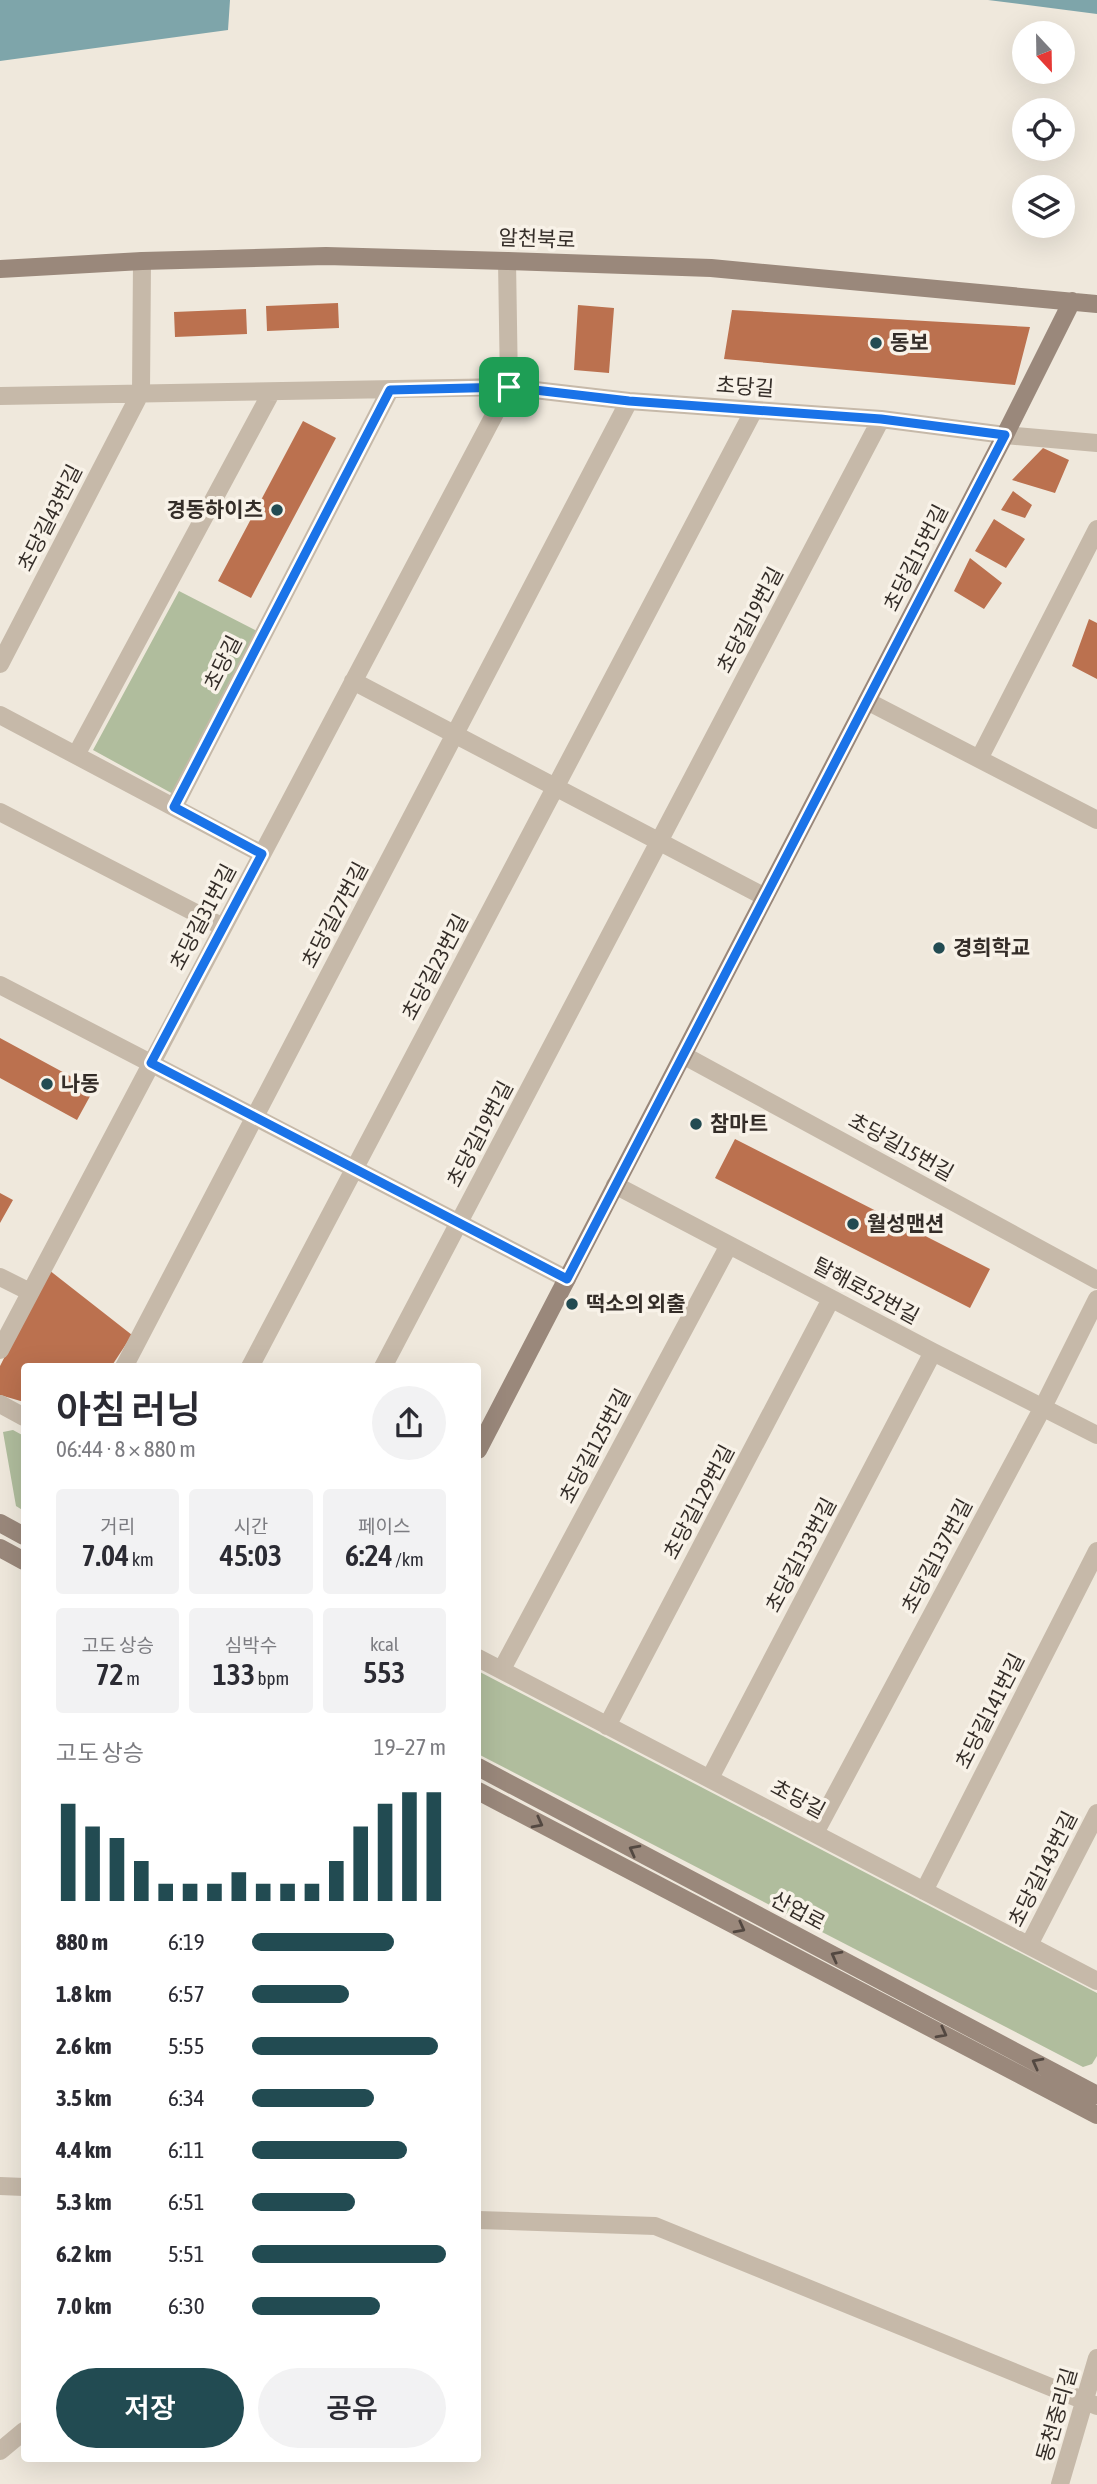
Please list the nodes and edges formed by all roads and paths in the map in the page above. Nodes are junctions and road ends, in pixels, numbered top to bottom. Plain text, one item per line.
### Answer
1 (142, 261) junction
2 (507, 261) junction
3 (0, 269) edge
4 (1072, 301) junction
5 (1097, 304) edge
6 (509, 387) junction
7 (390, 390) junction
8 (141, 392) junction
9 (271, 393) junction
10 (0, 396) edge
11 (629, 401) junction
12 (754, 410) junction
13 (881, 419) junction
14 (1005, 435) junction
15 (1097, 443) edge
16 (1097, 529) edge
17 (0, 664) edge
18 (353, 681) junction
19 (867, 701) junction
20 (0, 715) edge
21 (455, 733) junction
22 (76, 755) junction
23 (979, 759) junction
24 (556, 786) junction
25 (174, 807) junction
26 (0, 812) edge
27 (1097, 820) edge
28 (659, 842) junction
29 (262, 854) junction
30 (765, 897) junction
31 (223, 927) junction
32 (0, 985) edge
33 (683, 1055) junction
34 (151, 1063) junction
35 (255, 1117) junction
36 (355, 1169) junction
37 (615, 1185) junction
38 (459, 1223) junction
39 (729, 1245) junction
40 (0, 1277) edge
41 (567, 1279) junction
42 (1097, 1280) edge
43 (30, 1292) junction
44 (831, 1299) junction
45 (1097, 1299) edge
46 (0, 1350) edge
47 (933, 1352) junction
48 (126, 1363) edge
49 (252, 1363) edge
50 (385, 1363) edge
51 (0, 1404) edge
52 (1043, 1407) junction
53 (21, 1415) edge
54 (1097, 1435) edge
55 (481, 1444) edge
56 (0, 1523) edge
57 (21, 1534) edge
58 (0, 1548) edge
59 (1097, 1551) edge
60 (21, 1559) edge
61 (481, 1660) edge
62 (502, 1670) junction
63 (607, 1726) junction
64 (481, 1769) edge
65 (710, 1778) junction
66 (481, 1792) edge
67 (1097, 1813) edge
68 (815, 1833) junction
69 (923, 1891) junction
70 (1029, 1945) junction
71 (1097, 1982) edge
72 (1093, 2098) edge
73 (0, 2186) edge
74 (21, 2187) edge
75 (481, 2220) edge
76 (1097, 2358) edge
77 (1091, 2404) edge
78 (21, 2434) edge
79 (0, 2451) edge
80 (1060, 2484) edge

1 - 2 street, 알천북로
1 - 3 street, 알천북로
1 - 8 street
2 - 4 street, 알천북로
2 - 6 street
4 - 5 street, 알천북로
4 - 14 street
6 - 7 street, 초당길
6 - 11 street, 초당길
6 - 18 street, 초당길31번길
7 - 9 street, 초당길
7 - 25 street, 초당길
8 - 9 street, 초당길
8 - 10 street, 초당길
8 - 17 street, 초당길43번길
9 - 22 street
11 - 12 street, 초당길
11 - 21 street, 초당길27번길
12 - 13 street, 초당길
12 - 24 street, 초당길23번길
13 - 14 street, 초당길
13 - 28 street, 초당길19번길
14 - 15 street, 초당길
14 - 19 street, 초당길15번길
16 - 23 street
18 - 21 street
18 - 29 street, 초당길31번길
19 - 23 street
19 - 30 street, 초당길15번길
20 - 22 street
21 - 24 street
21 - 35 street, 초당길27번길
22 - 25 street
23 - 27 street
24 - 28 street
24 - 36 street, 초당길23번길
25 - 29 street
26 - 31 street
28 - 30 street
28 - 38 street, 초당길19번길
29 - 31 street, 초당길31번길
30 - 33 street, 초당길15번길
31 - 34 street, 초당길31번길
32 - 34 street
33 - 37 street, 초당길15번길
33 - 42 street, 초당길15번길
34 - 35 street
34 - 43 street, 초당길31번길
35 - 36 street
35 - 48 street, 초당길27번길
36 - 38 street
36 - 49 street, 초당길23번길
37 - 39 street, 탈해로52번길
37 - 41 street, 초당길15번길
38 - 41 street
38 - 50 street, 초당길19번길
39 - 44 street, 탈해로52번길
39 - 62 street, 초당길125번길
40 - 43 street
41 - 55 street, 초당길15번길
43 - 46 street, 초당길31번길
44 - 47 street, 탈해로52번길
44 - 63 street, 초당길129번길
45 - 52 street, 초당길137번길
47 - 52 street, 탈해로52번길
47 - 65 street, 초당길133번길
51 - 53 street
52 - 54 street, 탈해로52번길
52 - 68 street, 초당길137번길
56 - 57 street
58 - 60 street
59 - 69 street, 초당길141번길
61 - 62 street, 초당길
62 - 63 street, 초당길
63 - 65 street, 초당길
72 -> 64 street, 산업로
65 - 68 street, 초당길
66 -> 72 street, 산업로
67 - 70 street, 초당길143번길
68 - 69 street, 초당길
69 - 70 street, 초당길
70 - 71 street, 초당길
73 - 74 street
75 - 77 street
76 - 77 street, 동천중리길
77 - 80 street, 동천중리길
78 - 79 street

